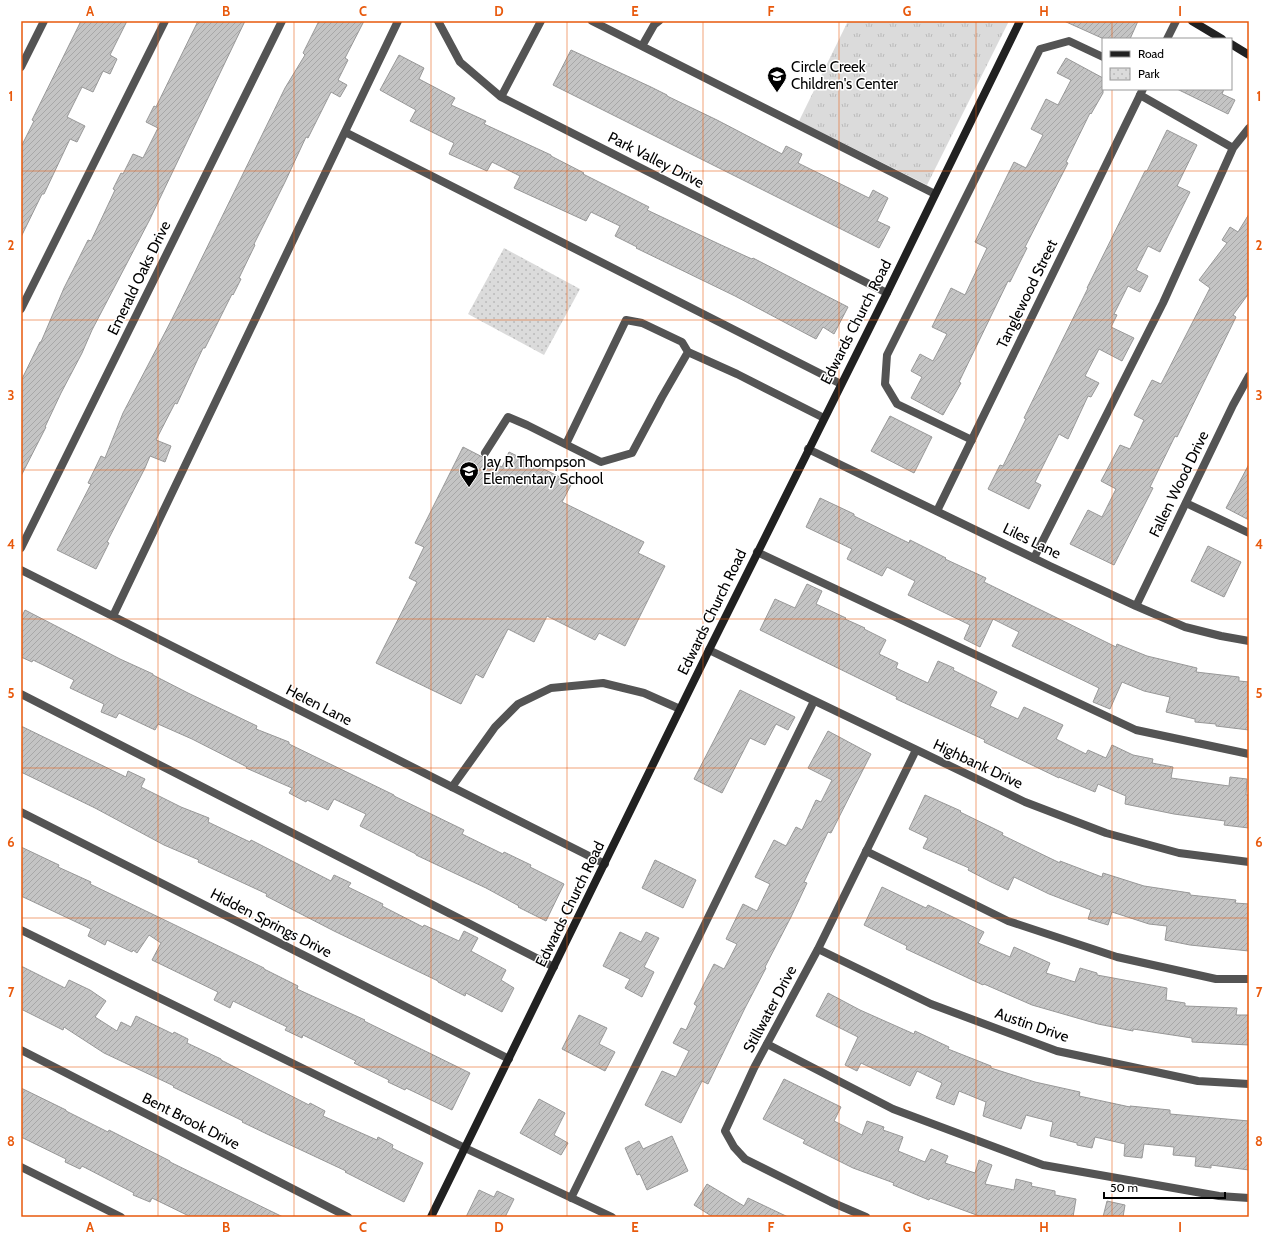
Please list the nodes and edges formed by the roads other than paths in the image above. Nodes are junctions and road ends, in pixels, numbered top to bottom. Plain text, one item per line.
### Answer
1 (44, 21) edge
2 (165, 21) edge
3 (282, 21) edge
4 (398, 21) edge
5 (438, 21) edge
6 (541, 21) edge
7 (592, 21) edge
8 (659, 21) edge
9 (1020, 21) edge
10 (1176, 21) edge
11 (1192, 21) edge
12 (1168, 38) edge
13 (1220, 38) edge
14 (1232, 45) edge
15 (642, 46) junction
16 (1249, 55) edge
17 (1102, 57) edge
18 (21, 67) edge
19 (1141, 92) edge
20 (502, 97) junction
21 (1249, 128) edge
22 (345, 132) junction
23 (1233, 148) junction
24 (935, 194) junction
25 (887, 293) junction
26 (21, 309) edge
27 (688, 352) junction
28 (1249, 376) edge
29 (841, 384) junction
30 (824, 418) junction
31 (972, 440) junction
32 (566, 444) junction
33 (808, 448) junction
34 (485, 453) dead end
35 (1186, 503) junction
36 (937, 511) junction
37 (1249, 533) edge
38 (21, 548) edge
39 (757, 552) junction
40 (1034, 558) junction
41 (21, 570) edge
42 (1136, 606) junction
43 (113, 616) junction
44 (1249, 641) edge
45 (709, 650) junction
46 (21, 694) edge
47 (814, 701) junction
48 (680, 709) junction
49 (916, 750) junction
50 (1249, 754) edge
51 (452, 787) junction
52 (21, 812) edge
53 (866, 851) junction
54 (1249, 862) edge
55 (605, 864) junction
56 (21, 930) edge
57 (818, 949) junction
58 (554, 967) junction
59 (1249, 979) edge
60 (767, 1044) junction
61 (21, 1050) edge
62 (509, 1059) junction
63 (1249, 1084) edge
64 (465, 1148) junction
65 (21, 1167) edge
66 (571, 1198) junction
67 (1249, 1198) edge
68 (121, 1217) edge
69 (348, 1217) edge
70 (431, 1217) edge
71 (612, 1217) edge
72 (866, 1217) edge

1 - 18 street
2 - 26 street
3 - 38 street, Emerald Oaks Drive
4 - 22 street
5 - 20 street, Park Valley Drive
6 - 20 street
7 - 15 street
8 - 15 street
9 - 24 street, Edwards Church Road
10 - 12 street
11 - 13 street
14 - 16 street
15 - 24 street
17 - 31 street
19 - 23 street
19 - 31 street, Tanglewood Street
20 - 25 street, Park Valley Drive
21 - 23 street
22 - 29 street
22 - 43 street
23 - 40 street
24 - 25 street, Edwards Church Road
25 - 29 street, Edwards Church Road
27 - 30 street
27 - 32 street
27 - 32 street
28 - 35 street, Fallen Wood Drive
29 - 30 street, Edwards Church Road
30 - 33 street, Edwards Church Road
31 - 36 street, Tanglewood Street
32 - 34 street
33 - 36 street, Liles Lane
33 - 39 street, Edwards Church Road
35 - 37 street
35 - 42 street, Fallen Wood Drive
36 - 40 street, Liles Lane
39 - 45 street, Edwards Church Road
39 - 50 street
40 - 42 street, Liles Lane
41 - 43 street, Helen Lane
42 - 44 street, Liles Lane
43 - 51 street, Helen Lane
45 - 47 street, Highbank Drive
45 - 48 street, Edwards Church Road
46 - 58 street
47 - 49 street, Highbank Drive
47 - 66 street
48 - 51 street
48 - 55 street, Edwards Church Road
49 - 53 street, Stillwater Drive
49 - 54 street, Highbank Drive
51 - 55 street, Helen Lane
52 - 62 street, Hidden Springs Drive
53 - 57 street, Stillwater Drive
53 - 59 street
55 - 58 street, Edwards Church Road
56 - 64 street
57 - 60 street, Stillwater Drive
57 - 63 street, Austin Drive
58 - 62 street, Edwards Church Road
60 - 67 street
60 - 72 street, Stillwater Drive
61 - 69 street, Bent Brook Drive
62 - 64 street, Edwards Church Road
64 - 66 street
64 - 70 street, Edwards Church Road
65 - 68 street
66 - 71 street

